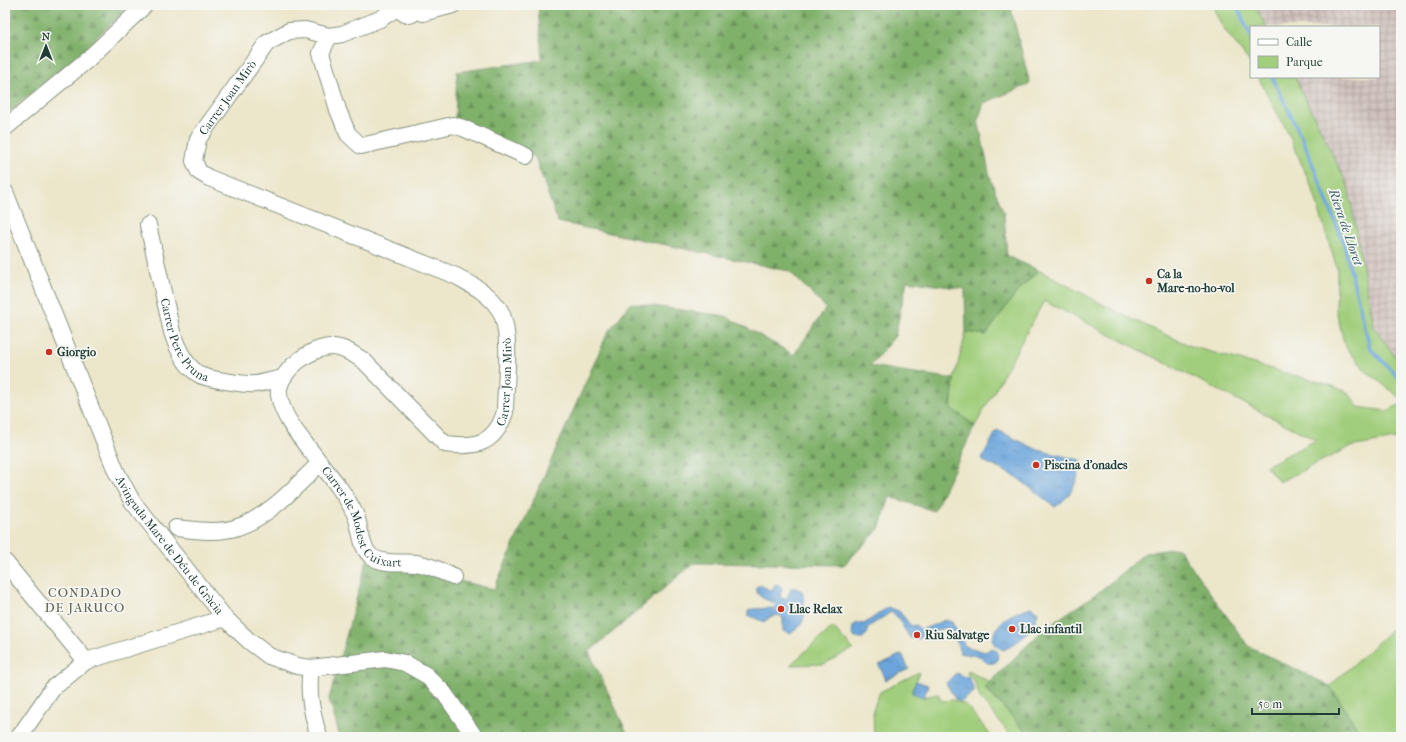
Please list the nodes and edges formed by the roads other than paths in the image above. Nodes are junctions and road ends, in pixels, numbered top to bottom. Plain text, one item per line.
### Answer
1 (145, 5) edge
2 (453, 5) edge
3 (411, 9) edge
4 (330, 36) junction
5 (5, 128) edge
6 (526, 156) dead end
7 (5, 192) edge
8 (148, 225) dead end
9 (282, 378) junction
10 (320, 463) junction
11 (148, 522) junction
12 (176, 528) junction
13 (163, 541) junction
14 (5, 562) edge
15 (453, 577) dead end
16 (225, 618) junction
17 (86, 661) junction
18 (311, 668) junction
19 (19, 737) edge
20 (319, 737) edge
21 (475, 737) edge

1 - 5 street
2 - 3 street, Carrer Joan Mirò
3 - 4 street, Carrer Joan Mirò
4 - 6 street
4 - 9 street, Carrer Joan Mirò
7 - 11 street, Avinguda Mare de Déu de Gràcia
8 - 9 street, Carrer Pere Pruna
9 - 10 street
10 - 12 street
10 - 15 street, Carrer de Modest Cuixart
11 - 12 street
11 - 13 street, Avinguda Mare de Déu de Gràcia
12 - 13 street
13 - 16 street, Avinguda Mare de Déu de Gràcia
14 - 17 street
16 - 17 street
16 - 18 street, Avinguda Mare de Déu de Gràcia
17 - 19 street
18 - 20 street
18 - 21 street, Avinguda Mare de Déu de Gràcia

